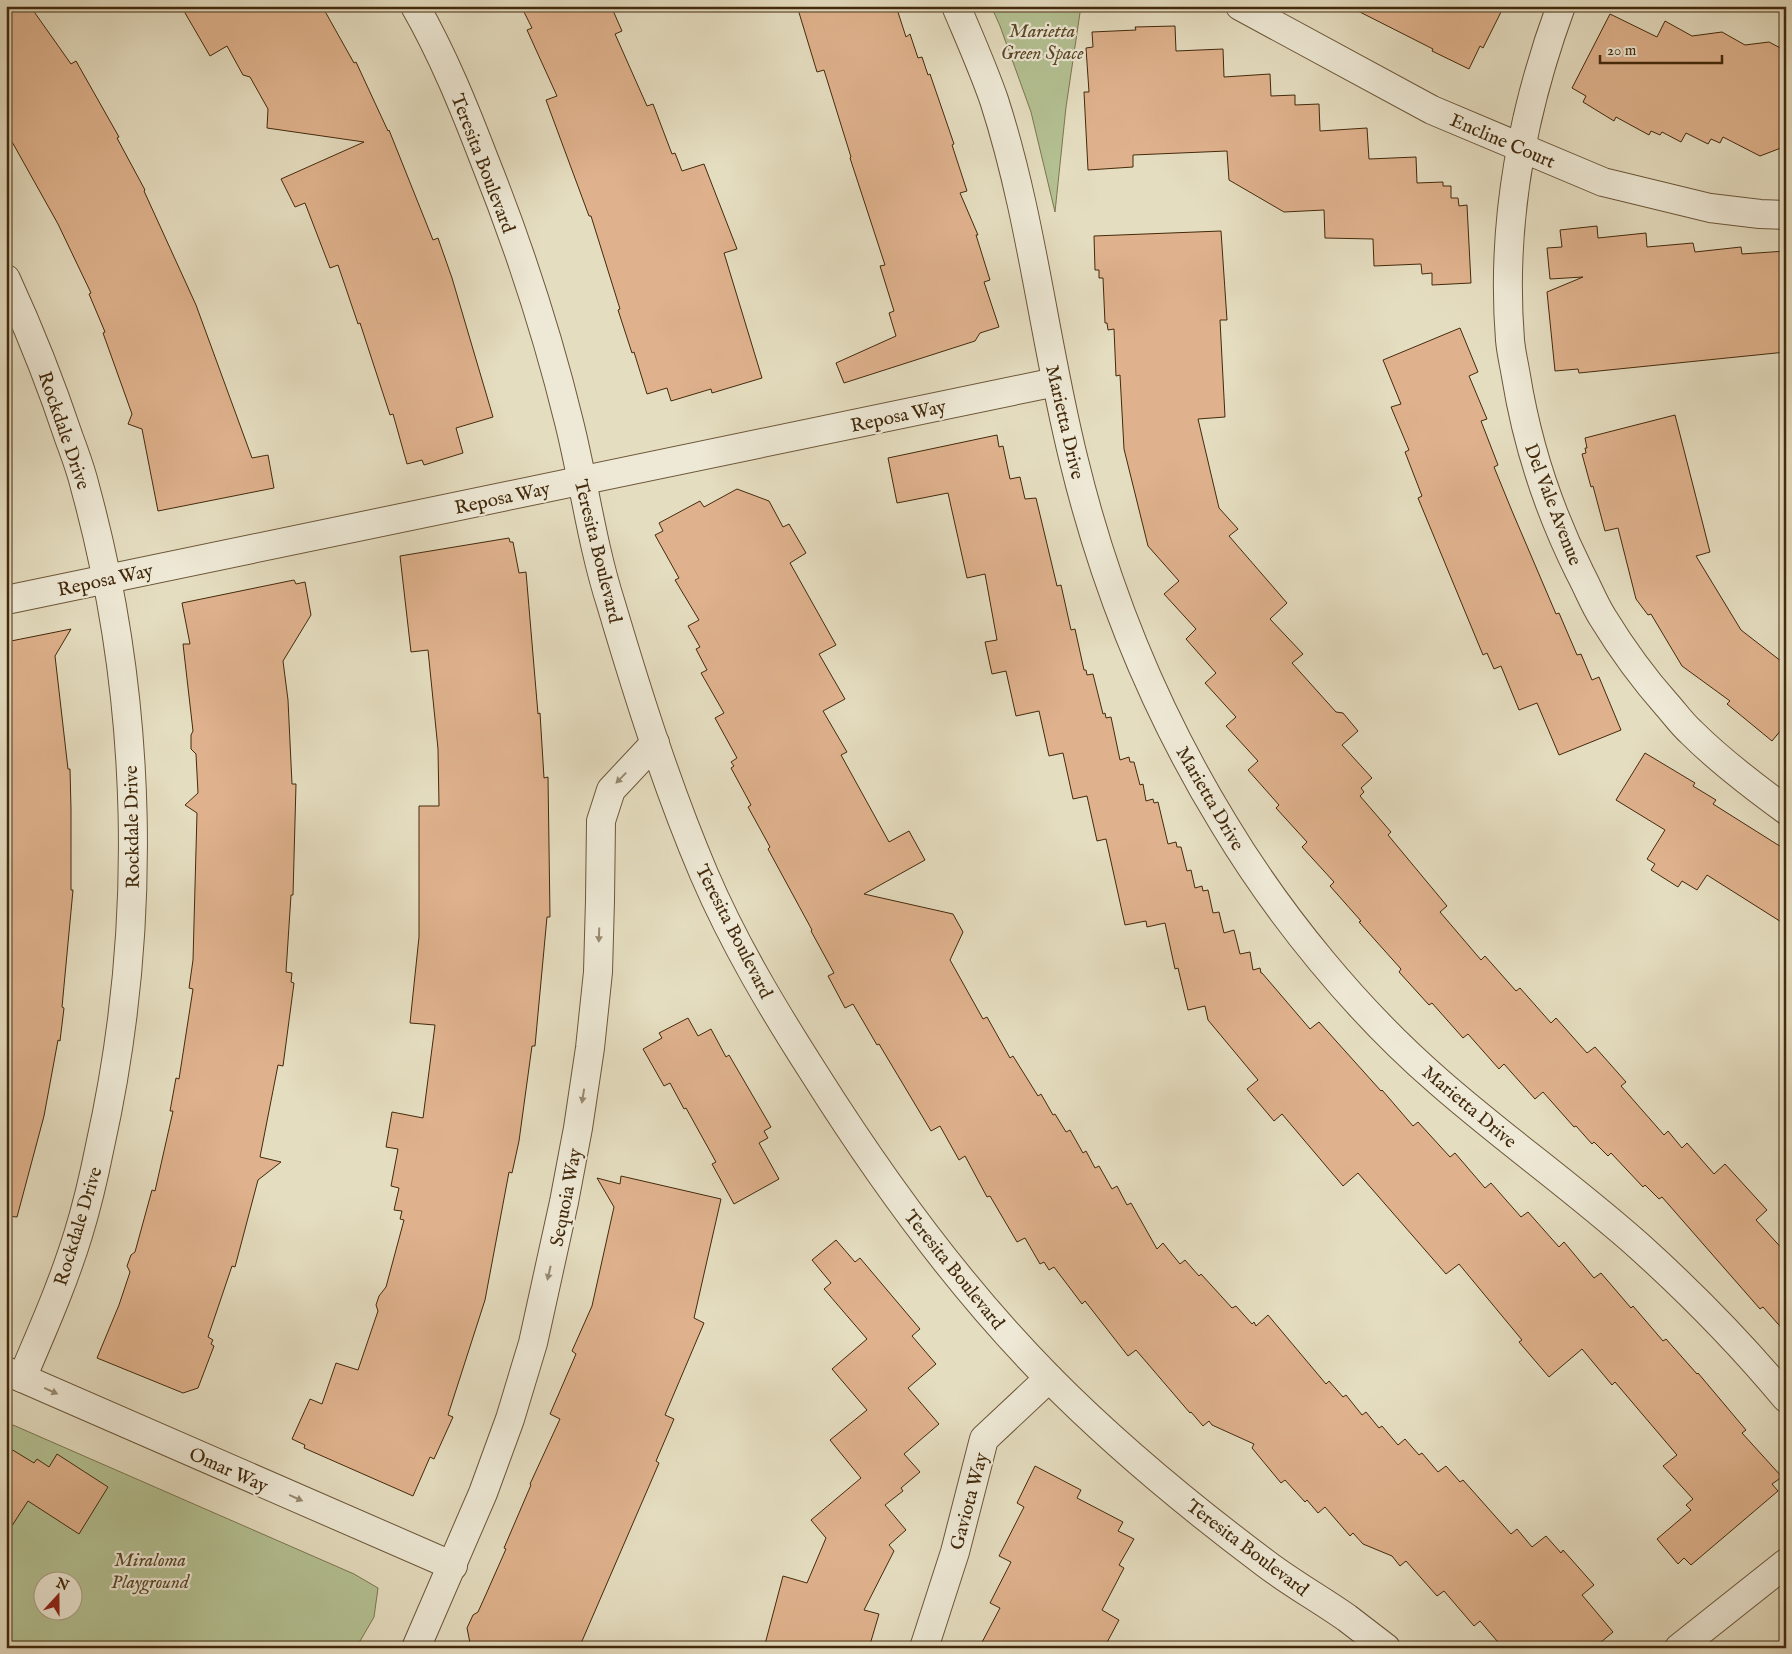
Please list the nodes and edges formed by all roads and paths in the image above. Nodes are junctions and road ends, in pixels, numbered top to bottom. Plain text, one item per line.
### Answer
1 (415, 6) edge
2 (956, 6) edge
3 (1240, 6) edge
4 (1561, 6) edge
5 (1522, 148) junction
6 (1786, 215) edge
7 (6, 279) edge
8 (1056, 382) junction
9 (581, 480) junction
10 (107, 579) junction
11 (6, 600) edge
12 (655, 743) junction
13 (1786, 810) edge
14 (14, 1374) edge
15 (1049, 1378) junction
16 (1786, 1398) edge
17 (1786, 1563) edge
18 (453, 1566) junction
19 (416, 1648) edge
20 (924, 1648) edge
21 (1386, 1648) edge
22 (1680, 1648) edge

1 - 9 street, Teresita Boulevard
2 - 8 street, Marietta Drive
3 - 5 street, Encline Court
4 - 5 street, Del Vale Avenue
5 - 6 street, Encline Court
5 - 13 street, Del Vale Avenue
7 - 10 street, Rockdale Drive
8 - 9 street, Reposa Way
8 - 16 street, Marietta Drive
9 - 10 street, Reposa Way
9 - 12 street, Teresita Boulevard
10 - 11 street, Reposa Way
10 - 14 street, Rockdale Drive
12 - 15 street, Teresita Boulevard
12 -> 18 street, Sequoia Way
14 -> 18 street, Omar Way
15 - 20 street, Gaviota Way
15 - 21 street, Teresita Boulevard
17 - 22 street
18 - 19 street, Sequoia Way

